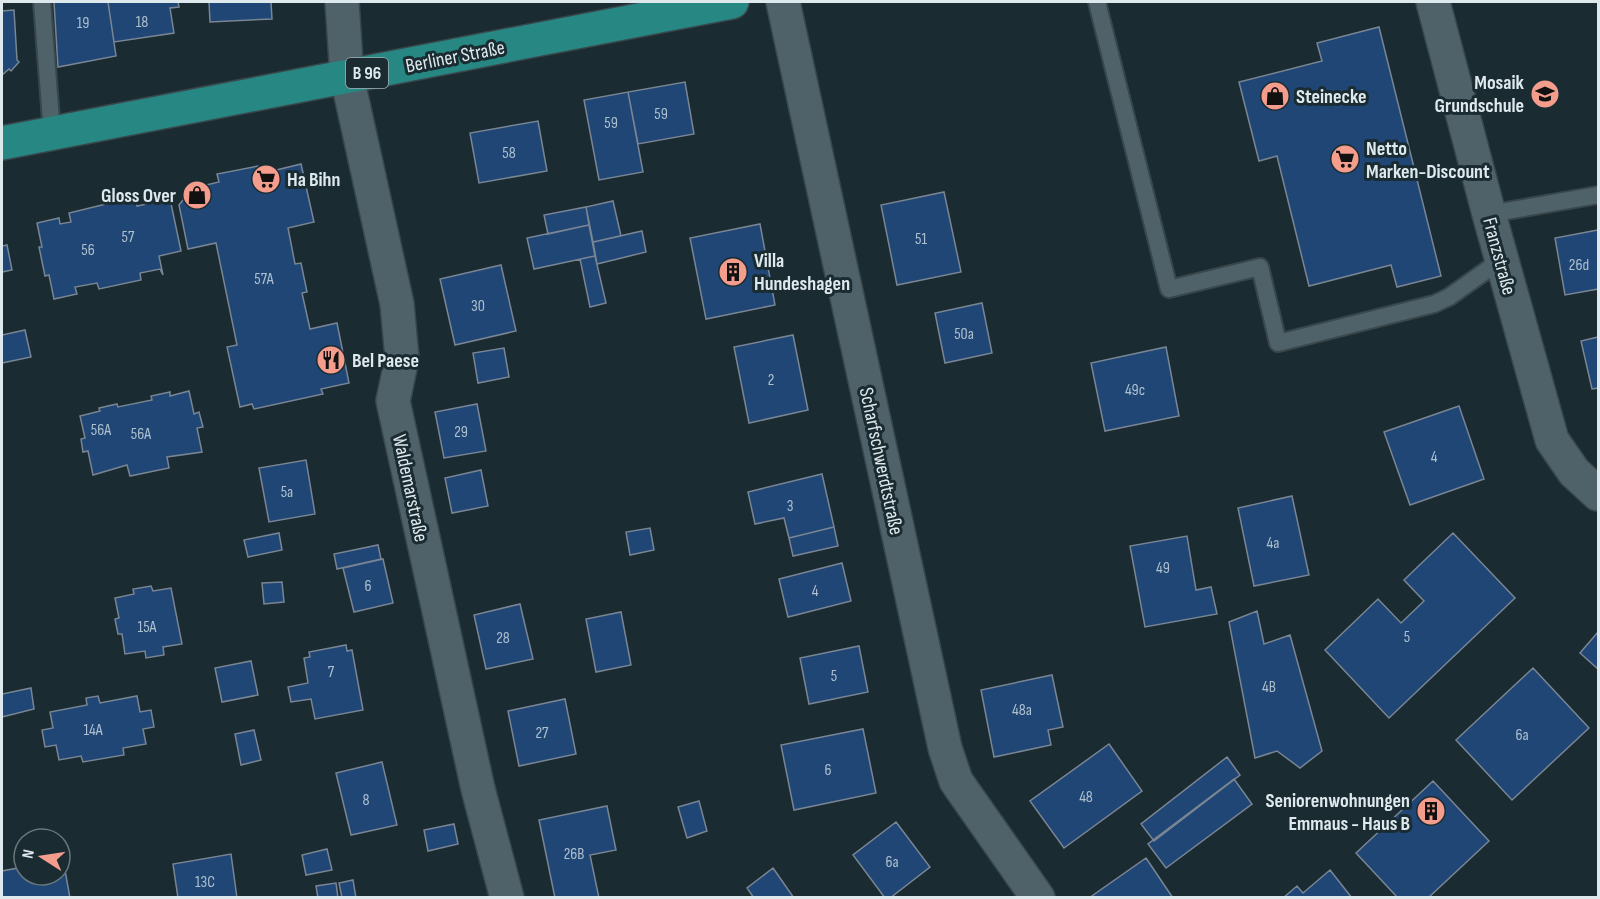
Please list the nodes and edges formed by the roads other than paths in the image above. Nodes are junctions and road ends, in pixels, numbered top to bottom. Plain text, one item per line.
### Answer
1 (42, 2) edge
2 (342, 2) edge
3 (729, 2) edge
4 (783, 2) edge
5 (1097, 2) edge
6 (1433, 2) edge
7 (347, 77) junction
8 (52, 134) junction
9 (2, 143) edge
10 (1599, 195) edge
11 (1489, 214) junction
12 (1501, 260) junction
13 (1599, 494) edge
14 (507, 897) edge
15 (1038, 897) edge

1 - 8 lane
2 - 7 street, Waldemarstraße
3 - 7 main road, Berliner Straße / B 96
4 - 15 street, Scharfschwerdtstraße
5 - 12 lane
6 - 11 street, Franzstraße
7 - 8 main road, Berliner Straße / B 96
7 - 14 street, Waldemarstraße
8 - 9 main road, Berliner Straße / B 96
10 - 11 lane
11 - 12 street, Franzstraße
12 - 13 street, Franzstraße

